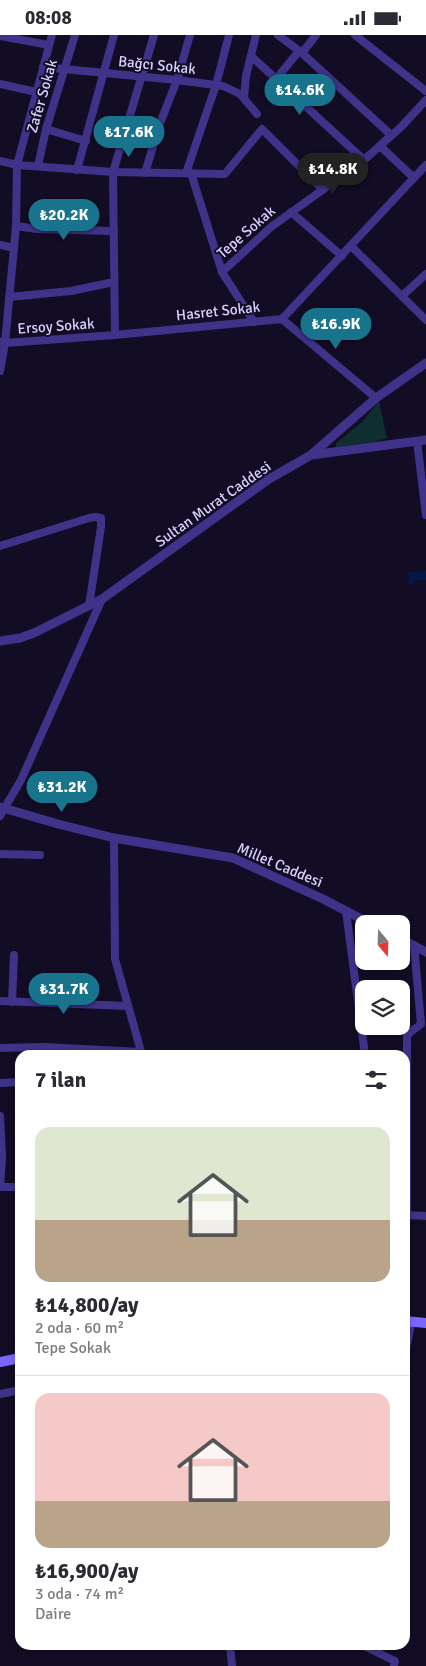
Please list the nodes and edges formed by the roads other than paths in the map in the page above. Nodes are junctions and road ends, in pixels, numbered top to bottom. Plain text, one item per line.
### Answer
1 (52, 35) edge
2 (75, 35) edge
3 (114, 35) edge
4 (154, 35) edge
5 (190, 35) edge
6 (229, 35) edge
7 (256, 35) edge
8 (278, 35) edge
9 (316, 35) edge
10 (355, 35) edge
11 (0, 36) edge
12 (49, 45) junction
13 (301, 52) junction
14 (251, 56) junction
15 (43, 67) junction
16 (64, 70) junction
17 (105, 73) junction
18 (142, 76) junction
19 (276, 79) junction
20 (177, 80) junction
21 (0, 84) edge
22 (216, 85) junction
23 (36, 91) junction
24 (426, 91) edge
25 (244, 98) junction
26 (426, 100) edge
27 (257, 114) dead end
28 (46, 129) junction
29 (392, 135) junction
30 (86, 141) junction
31 (364, 160) junction
32 (0, 161) edge
33 (17, 165) junction
34 (426, 165) edge
35 (38, 166) junction
36 (78, 170) junction
37 (113, 172) junction
38 (145, 173) junction
39 (188, 173) junction
40 (414, 178) junction
41 (322, 189) junction
42 (291, 211) junction
43 (16, 226) junction
44 (114, 231) junction
45 (0, 245) edge
46 (351, 246) junction
47 (14, 248) junction
48 (342, 255) junction
49 (222, 272) junction
50 (426, 274) edge
51 (114, 282) junction
52 (402, 296) junction
53 (9, 297) junction
54 (282, 319) junction
55 (426, 319) edge
56 (254, 322) junction
57 (115, 335) junction
58 (3, 342) edge
59 (426, 363) edge
60 (0, 371) edge
61 (376, 398) junction
62 (422, 440) edge
63 (310, 455) junction
64 (426, 515) edge
65 (0, 546) edge
66 (102, 599) junction
67 (89, 606) junction
68 (0, 641) edge
69 (2, 811) edge
70 (114, 838) junction
71 (0, 854) edge
72 (40, 855) dead end
73 (346, 911) junction
74 (355, 916) edge
75 (410, 943) edge
76 (414, 945) junction
77 (426, 952) edge
78 (14, 955) dead end
79 (0, 1001) edge
80 (12, 1002) junction
81 (128, 1007) junction
82 (0, 1048) edge
83 (92, 1050) edge
84 (140, 1050) edge
85 (364, 1050) edge
86 (407, 1050) edge
87 (15, 1082) edge
88 (0, 1083) edge
89 (0, 1116) edge
90 (0, 1187) edge
91 (15, 1187) edge
92 (410, 1215) edge
93 (426, 1216) edge
94 (410, 1321) edge
95 (426, 1323) edge
96 (15, 1359) edge
97 (0, 1362) edge
98 (15, 1391) edge
99 (0, 1394) edge
100 (230, 1650) edge
101 (372, 1650) edge
102 (232, 1666) edge
103 (394, 1666) edge

1 - 12 street
2 - 16 street, Zafer Sokak
3 - 17 street
4 - 18 street
5 - 20 street
6 - 22 street
7 - 14 street
8 - 13 street
9 - 13 street
10 - 24 street
11 - 12 street
12 - 15 street
13 - 19 street
13 - 29 street
14 - 19 street
14 - 25 street
15 - 16 street, Bağcı Sokak
15 - 23 street
16 - 17 street, Bağcı Sokak
16 - 28 street, Zafer Sokak
17 - 18 street, Bağcı Sokak
17 - 30 street
18 - 20 street, Bağcı Sokak
18 - 37 street
19 - 31 street
20 - 22 street, Bağcı Sokak
20 - 38 street
21 - 23 street
22 - 25 street, Bağcı Sokak
22 - 39 street
23 - 33 street
25 - 27 street, Bağcı Sokak
26 - 29 street, Tepe Sokak
28 - 30 street
28 - 35 street, Zafer Sokak
29 - 31 street, Tepe Sokak
29 - 40 street
30 - 36 street
31 - 41 street, Tepe Sokak
32 - 33 street
33 - 35 street
33 - 43 street
34 - 40 street, Hasret Sokak
35 - 36 street
36 - 37 street
37 - 38 street
37 - 44 street
38 - 39 street
39 - 41 street
39 - 49 street
40 - 46 street, Hasret Sokak
41 - 42 street, Tepe Sokak
42 - 48 street
42 - 49 street, Tepe Sokak
43 - 44 street
43 - 47 street
44 - 51 street
45 - 47 street
46 - 48 street, Hasret Sokak
46 - 52 street
47 - 53 street
48 - 54 street, Hasret Sokak
49 - 56 street
50 - 52 street
51 - 53 street
51 - 57 street
52 - 55 street
53 - 58 street
54 - 56 street, Hasret Sokak
54 - 61 street
56 - 57 street, Hasret Sokak
57 - 58 street, Ersoy Sokak
58 - 60 street
59 - 61 street, Sultan Murat Caddesi
61 - 63 street, Sultan Murat Caddesi
62 - 63 street
62 - 64 street
63 - 66 street, Sultan Murat Caddesi
65 - 67 street
66 - 67 street, Sultan Murat Caddesi
66 - 69 street
67 - 68 street, Sultan Murat Caddesi
69 - 70 street, Millet Caddesi
70 - 73 street, Millet Caddesi
70 - 81 street
71 - 72 street
73 - 74 street, Millet Caddesi
73 - 85 street
75 - 76 street
76 - 77 street
76 - 86 street
78 - 80 street
79 - 80 street
80 - 81 street
81 - 84 street
82 - 83 street
87 - 88 street
89 - 90 street
90 - 91 street
92 - 93 street
94 - 95 main road
96 - 97 main road
98 - 99 street
100 - 102 street
101 - 103 street

